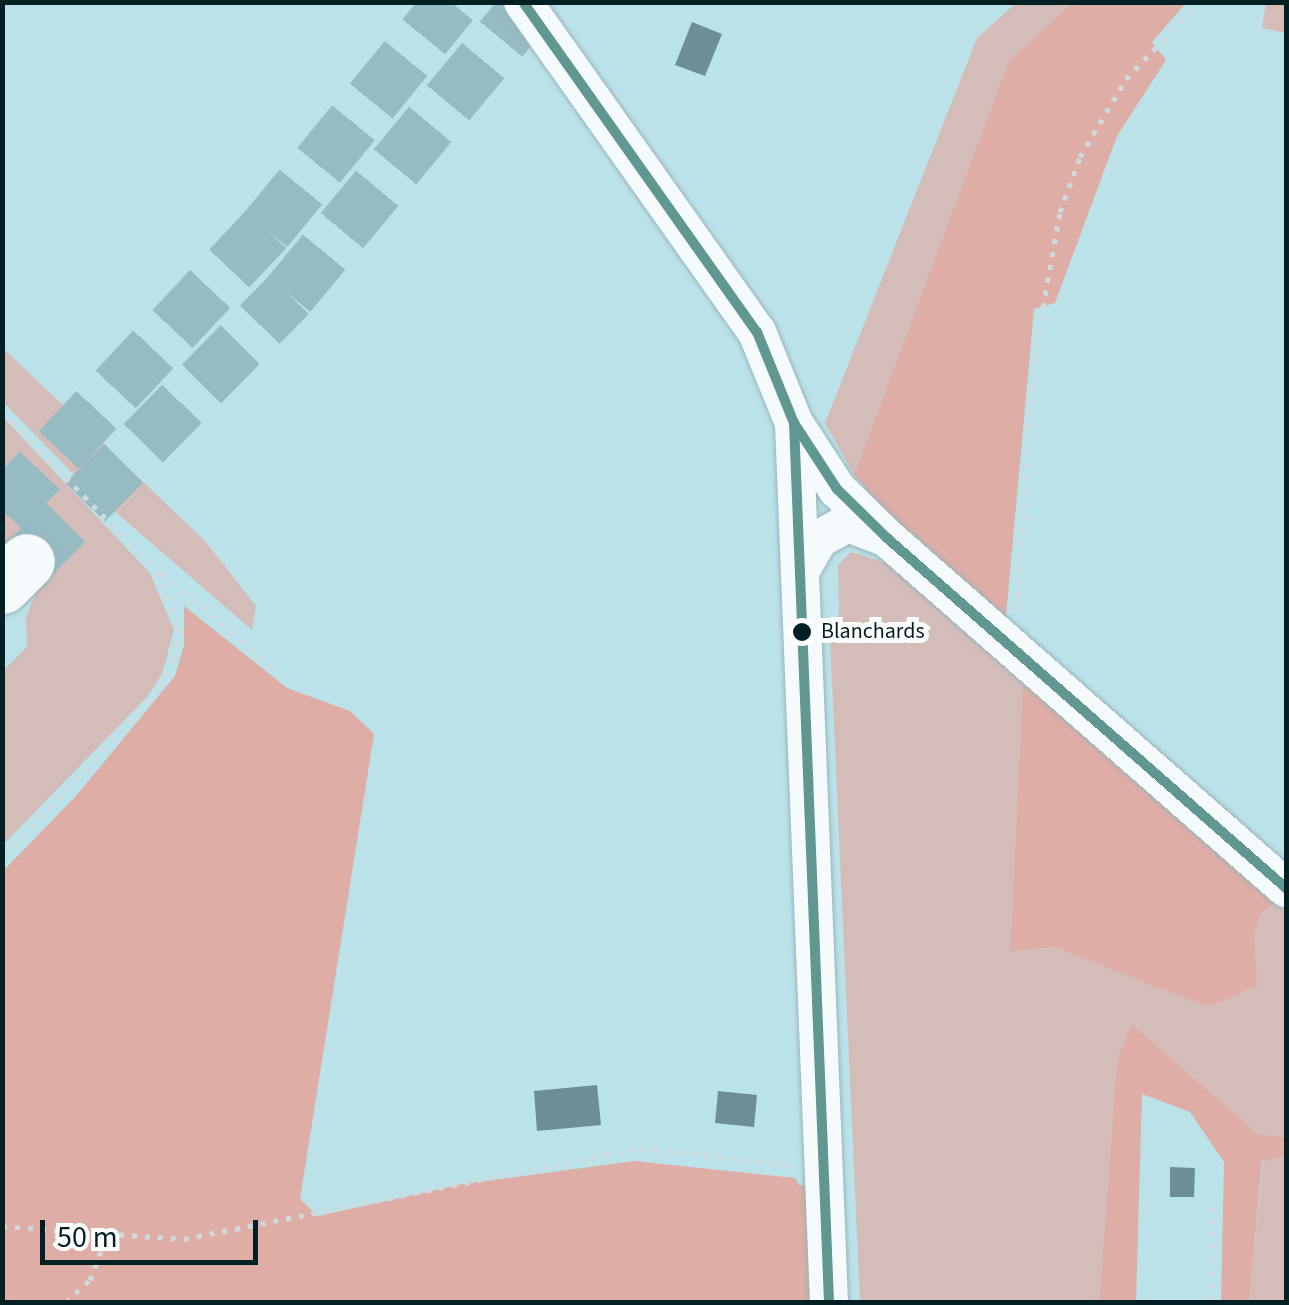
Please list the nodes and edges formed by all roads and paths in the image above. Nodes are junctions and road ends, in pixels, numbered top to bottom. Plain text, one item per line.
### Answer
1 (523, 2) edge
2 (1199, 2) edge
3 (2, 412) edge
4 (794, 423) junction
5 (887, 538) junction
6 (802, 568) junction
7 (157, 571) junction
8 (1014, 652) junction
9 (279, 672) dead end
10 (2, 858) edge
11 (1286, 888) edge
12 (825, 1169) junction
13 (1213, 1200) dead end
14 (2, 1226) edge
15 (107, 1236) junction
16 (66, 1302) edge
17 (828, 1302) edge
18 (1213, 1302) edge

1 - 4 street
2 - 8 path
3 - 7 path
4 - 5 street
4 - 6 street
5 - 6 street
5 - 8 street
6 - 12 street
7 - 9 path
7 - 10 path
8 - 11 street
12 - 15 path
12 - 17 street
13 - 18 path
14 - 15 path
15 - 16 path

